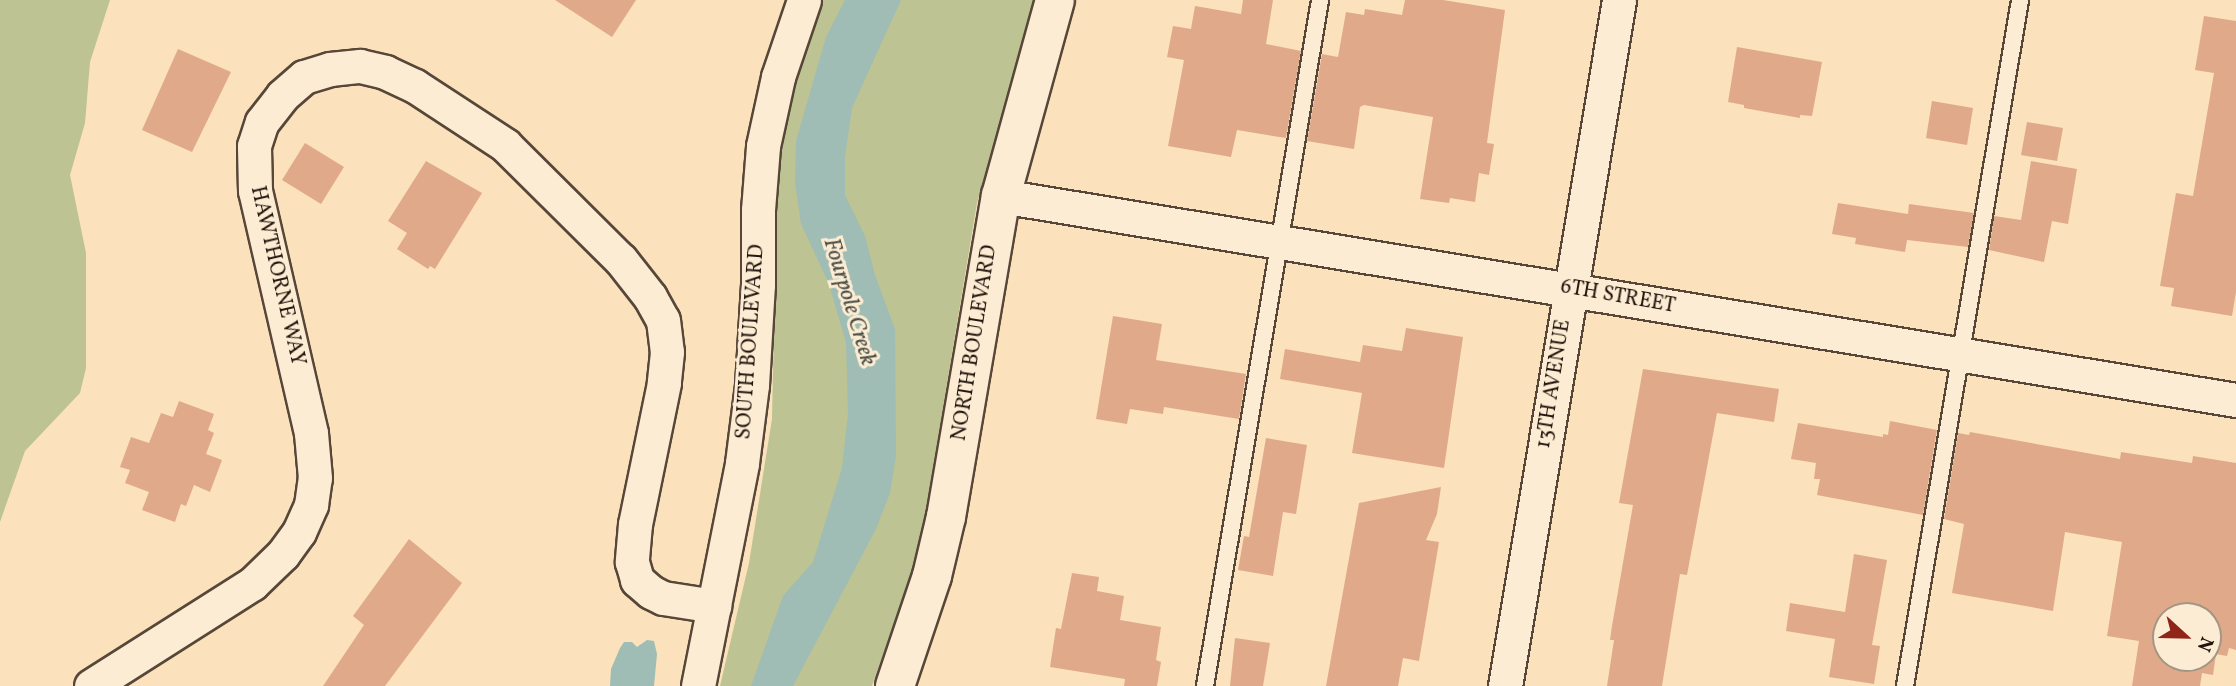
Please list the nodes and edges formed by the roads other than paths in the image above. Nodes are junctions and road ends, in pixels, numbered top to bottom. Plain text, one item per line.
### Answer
1 (804, 0) edge
2 (1055, 0) edge
3 (1320, 0) edge
4 (1619, 0) edge
5 (2020, 0) edge
6 (1000, 196) junction
7 (1280, 240) junction
8 (1570, 289) junction
9 (1960, 354) junction
10 (2236, 400) edge
11 (714, 606) junction
12 (91, 686) edge
13 (698, 686) edge
14 (895, 686) edge
15 (1205, 686) edge
16 (1504, 686) edge
17 (1905, 686) edge

1 - 11 street, SOUTH BOULEVARD
2 - 6 street, NORTH BOULEVARD
3 - 7 lane
4 - 8 street, 13TH AVENUE
5 - 9 lane
6 - 7 street, 6TH STREET
6 - 14 street, NORTH BOULEVARD
7 - 8 street, 6TH STREET
7 - 15 lane
8 - 9 street, 6TH STREET
8 - 16 street, 13TH AVENUE
9 - 10 street, 6TH STREET
9 - 17 lane
11 - 12 street, HAWTHORNE WAY
11 - 13 street, SOUTH BOULEVARD

